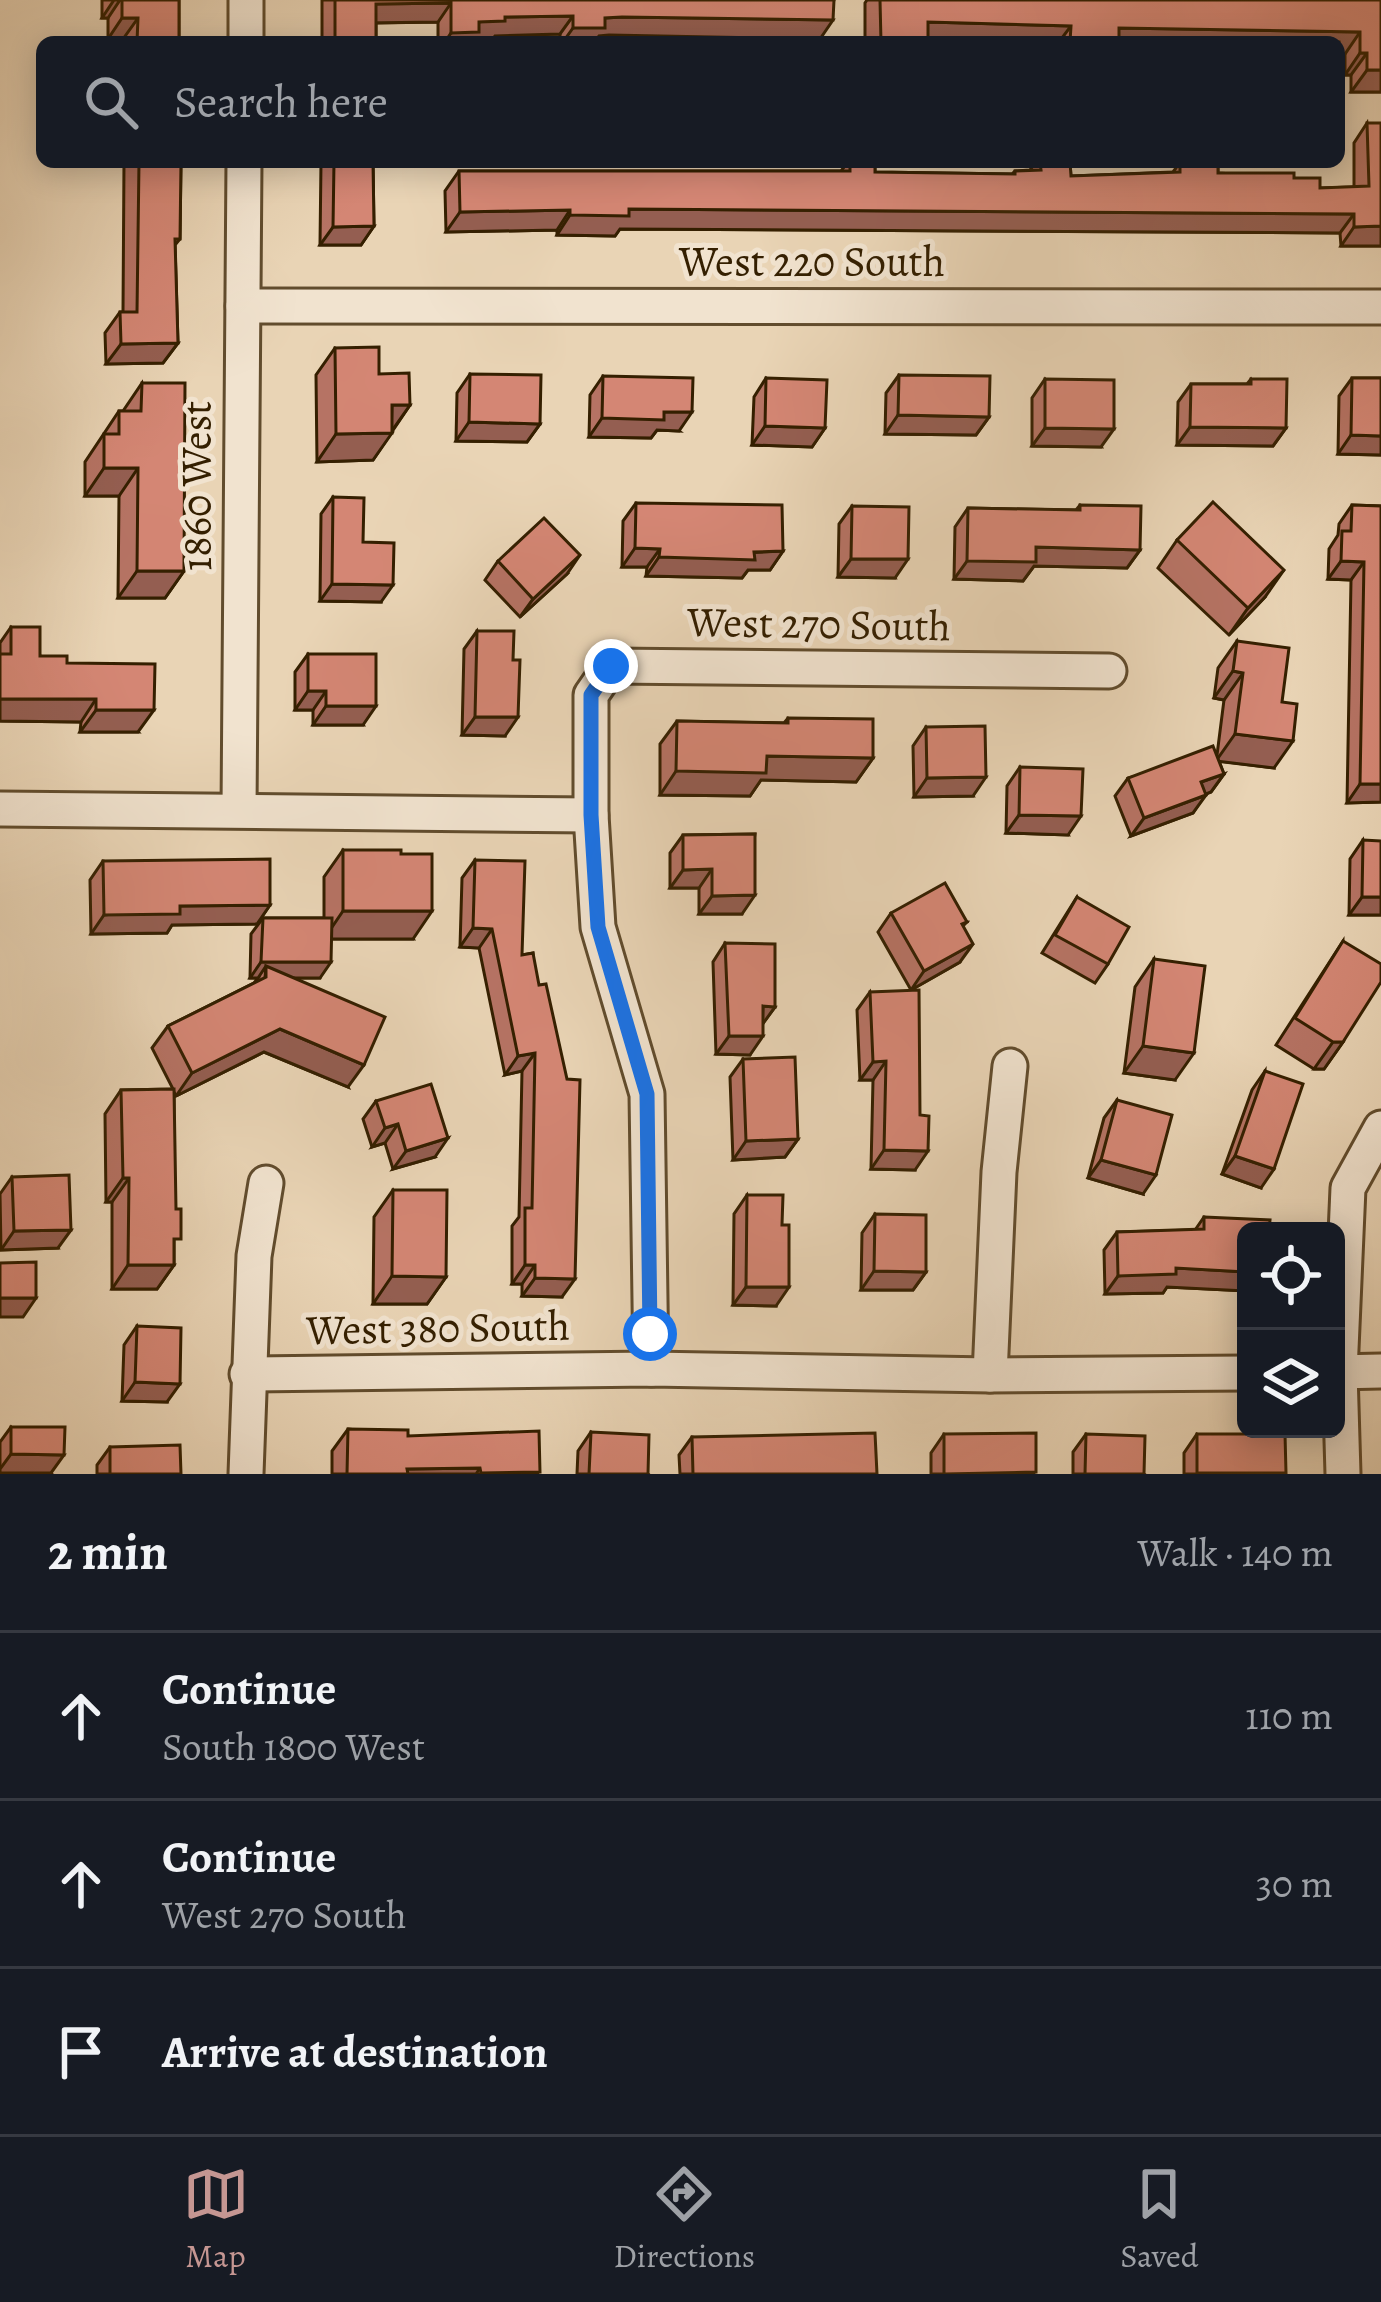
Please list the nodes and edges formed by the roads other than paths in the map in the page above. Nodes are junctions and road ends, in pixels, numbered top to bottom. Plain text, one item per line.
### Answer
1 (246, 0) edge
2 (245, 36) edge
3 (244, 168) edge
4 (243, 306) junction
5 (1381, 307) edge
6 (1108, 671) dead end
7 (0, 809) edge
8 (239, 810) junction
9 (591, 815) junction
10 (1010, 1066) dead end
11 (1381, 1128) edge
12 (266, 1183) dead end
13 (1340, 1330) edge
14 (651, 1369) junction
15 (1381, 1371) edge
16 (1345, 1372) edge
17 (1237, 1373) edge
18 (248, 1374) junction
19 (990, 1375) junction
20 (1341, 1438) edge
21 (246, 1474) edge
22 (1343, 1474) edge

1 - 2 street
3 - 4 street, 1860 West
4 - 5 street, West 220 South
4 - 8 street, 1860 West
6 - 9 street, West 270 South
7 - 8 street
8 - 9 street
9 - 14 street
10 - 19 street
11 - 13 street
12 - 18 street
14 - 18 street, West 380 South
14 - 19 street, West 380 South
15 - 16 street
17 - 19 street, West 380 South
18 - 21 street
20 - 22 street

